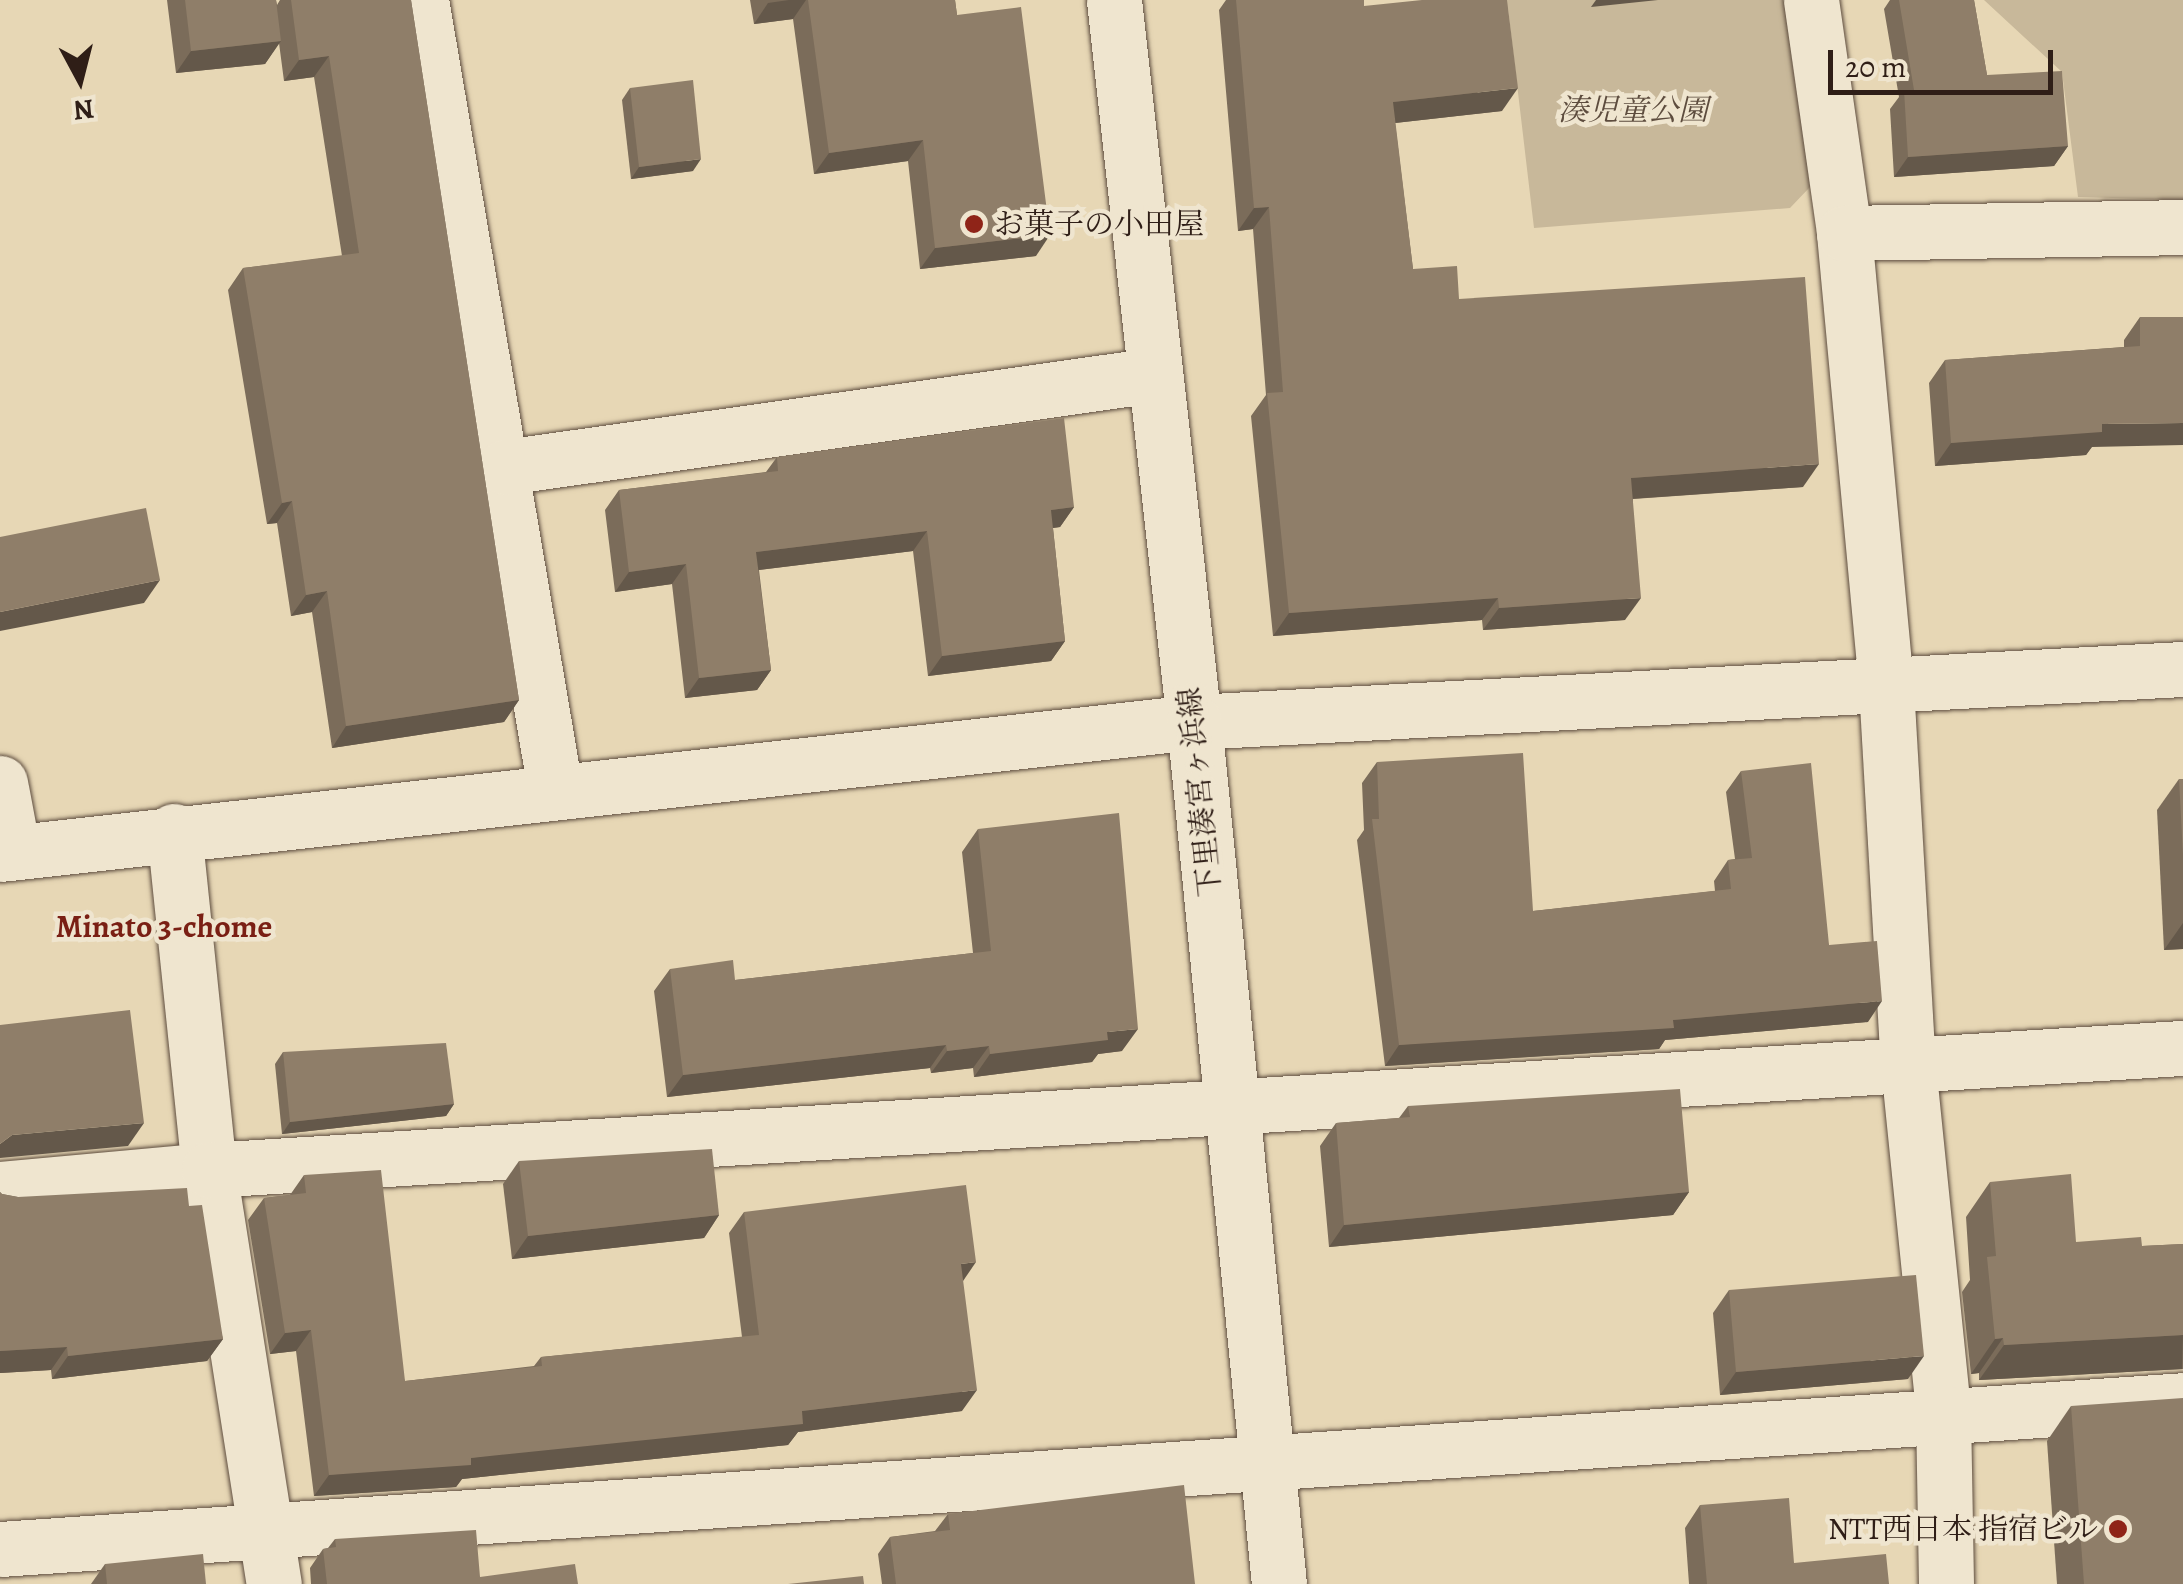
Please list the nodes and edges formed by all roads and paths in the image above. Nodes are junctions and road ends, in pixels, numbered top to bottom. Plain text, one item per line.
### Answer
1 (420, 0) edge
2 (1114, 0) edge
3 (1811, 0) edge
4 (2183, 226) edge
5 (1844, 233) junction
6 (1154, 375) junction
7 (505, 467) junction
8 (2183, 669) edge
9 (1886, 686) junction
10 (1194, 722) junction
11 (0, 784) edge
12 (555, 789) junction
13 (174, 831) junction
14 (6, 853) edge
15 (2183, 1048) edge
16 (1908, 1065) junction
17 (1232, 1104) junction
18 (209, 1170) junction
19 (0, 1190) edge
20 (2183, 1400) edge
21 (1942, 1412) junction
22 (1266, 1458) junction
23 (0, 1549) edge
24 (271, 1560) edge
25 (1279, 1584) edge
26 (1946, 1584) edge

1 - 7 street
2 - 6 street, 下里湊宮ヶ浜線
3 - 5 street
4 - 5 street
5 - 9 street
6 - 7 street
6 - 10 street, 下里湊宮ヶ浜線
7 - 12 street
8 - 9 street
9 - 10 street
9 - 16 street
10 - 12 street
10 - 17 street, 下里湊宮ヶ浜線
11 - 14 street
12 - 13 street
13 - 14 street
13 - 18 street
15 - 16 street
16 - 17 street
16 - 21 street
17 - 18 street
17 - 22 street, 下里湊宮ヶ浜線
18 - 19 street
18 - 24 street
20 - 21 street
21 - 22 street
21 - 26 street
22 - 24 street
22 - 25 street, 下里湊宮ヶ浜線
23 - 24 street

